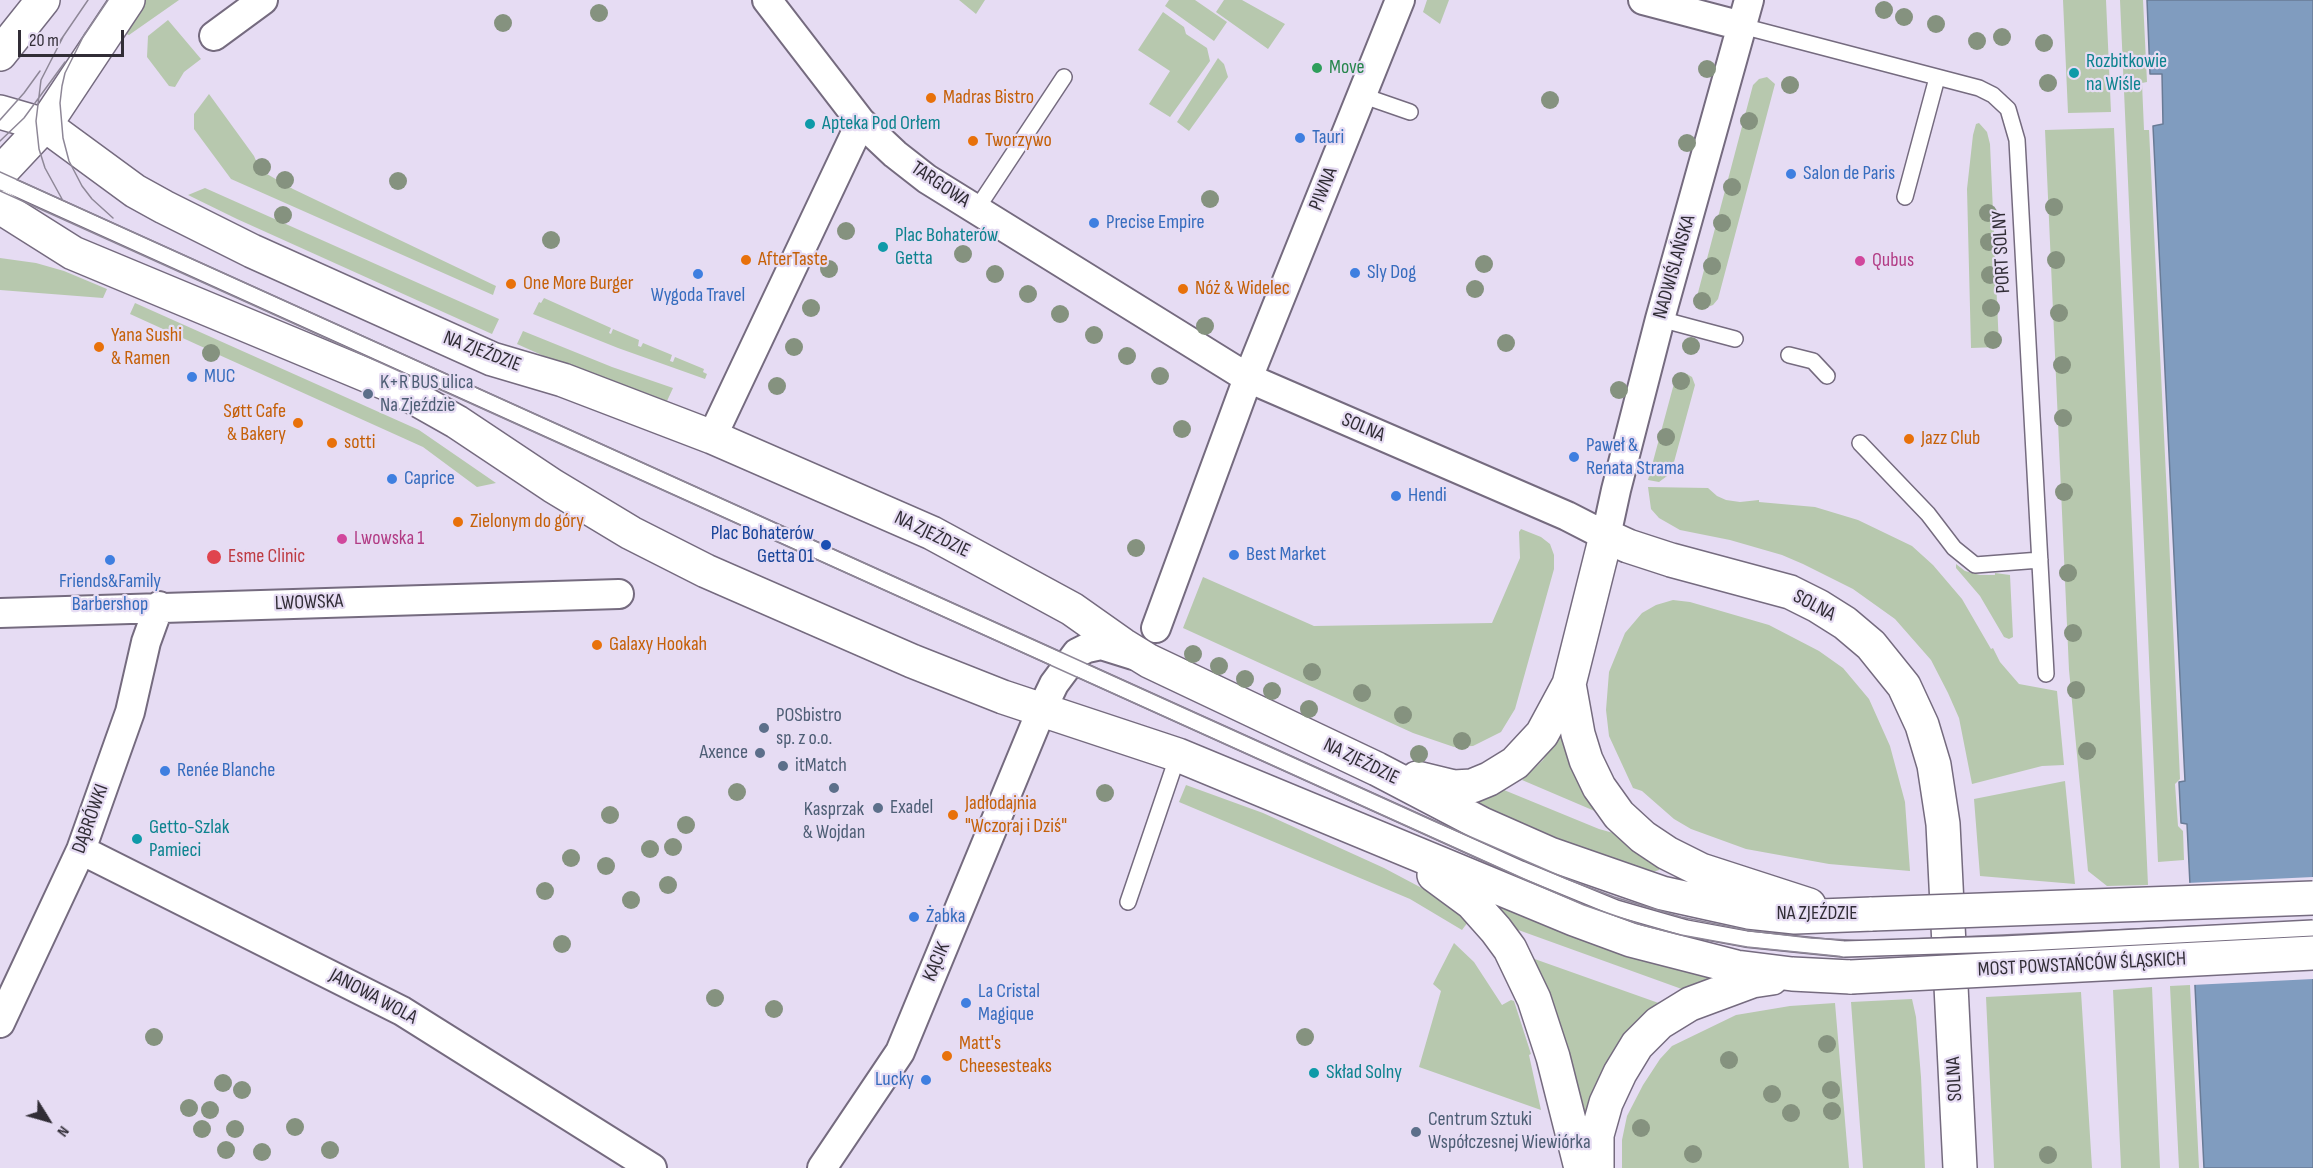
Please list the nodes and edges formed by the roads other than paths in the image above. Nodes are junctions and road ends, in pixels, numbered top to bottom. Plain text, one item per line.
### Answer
1 (43, 0) edge
2 (128, 0) edge
3 (263, 0) edge
4 (767, 0) edge
5 (1400, 0) edge
6 (1642, 0) edge
7 (1746, 13) edge
8 (214, 36) dead end
9 (0, 54) edge
10 (1064, 77) dead end
11 (1937, 78) junction
12 (1361, 95) junction
13 (0, 112) edge
14 (1410, 112) dead end
15 (861, 122) junction
16 (45, 125) junction
17 (0, 172) edge
18 (0, 181) edge
19 (1905, 196) dead end
20 (0, 207) edge
21 (976, 210) junction
22 (1660, 319) junction
23 (1735, 339) dead end
24 (1790, 355) dead end
25 (1827, 376) dead end
26 (1248, 378) junction
27 (712, 437) junction
28 (1860, 443) dead end
29 (1606, 536) junction
30 (2040, 560) junction
31 (619, 594) dead end
32 (159, 606) junction
33 (0, 613) edge
34 (1156, 628) dead end
35 (1149, 661) junction
36 (1069, 664) junction
37 (2046, 674) dead end
38 (1569, 684) junction
39 (1041, 711) junction
40 (1178, 755) junction
41 (1377, 769) junction
42 (1357, 830) junction
43 (81, 850) junction
44 (2313, 898) edge
45 (1128, 902) dead end
46 (1837, 915) junction
47 (2313, 928) edge
48 (2313, 953) edge
49 (1847, 963) junction
50 (1792, 974) junction
51 (0, 1023) edge
52 (652, 1168) edge
53 (822, 1168) edge
54 (1581, 1168) edge
55 (1597, 1168) edge
56 (1960, 1168) edge

1 - 9 street
2 - 16 street
3 - 8 street
4 - 15 street, TARGOWA
5 - 12 street, PIWNA
6 - 7 street
7 - 11 lane, PORT SOLNY
7 - 22 street, NADWIŚLAŃSKA
10 - 21 lane
11 - 19 lane
11 - 30 lane, PORT SOLNY
12 - 14 lane
12 - 26 street, PIWNA
13 - 16 street, NA ZJEŹDZIE
15 - 21 street, TARGOWA
15 - 27 street
16 - 17 street
16 - 27 street, NA ZJEŹDZIE
18 - 36 lane
20 - 39 street
21 - 26 street, TARGOWA
22 - 23 lane
22 - 29 street, NADWIŚLAŃSKA
24 - 25 lane
26 - 29 street, SOLNA
26 - 34 street
27 - 35 street, NA ZJEŹDZIE
28 - 30 lane
29 - 38 street
29 - 56 street, SOLNA
30 - 37 lane, PORT SOLNY
31 - 32 street, LWOWSKA
32 - 33 street, LWOWSKA
32 - 43 street, DĄBRÓWKI
35 - 36 street, KĄCIK
35 - 41 street, NA ZJEŹDZIE
36 - 39 street, KĄCIK
36 - 49 lane
38 - 41 street
38 - 46 street
39 - 40 street
39 - 53 street, KĄCIK
40 - 42 street
40 - 45 lane
41 - 46 street, NA ZJEŹDZIE
42 - 50 street
42 - 54 street
43 - 51 street, DĄBRÓWKI
43 - 52 street, JANOWA WOLA
44 - 46 street, NA ZJEŹDZIE, bridge
47 - 49 lane, bridge
48 - 49 street, MOST POWSTAŃCÓW ŚLĄSKICH, bridge
49 - 50 street
50 - 55 street

